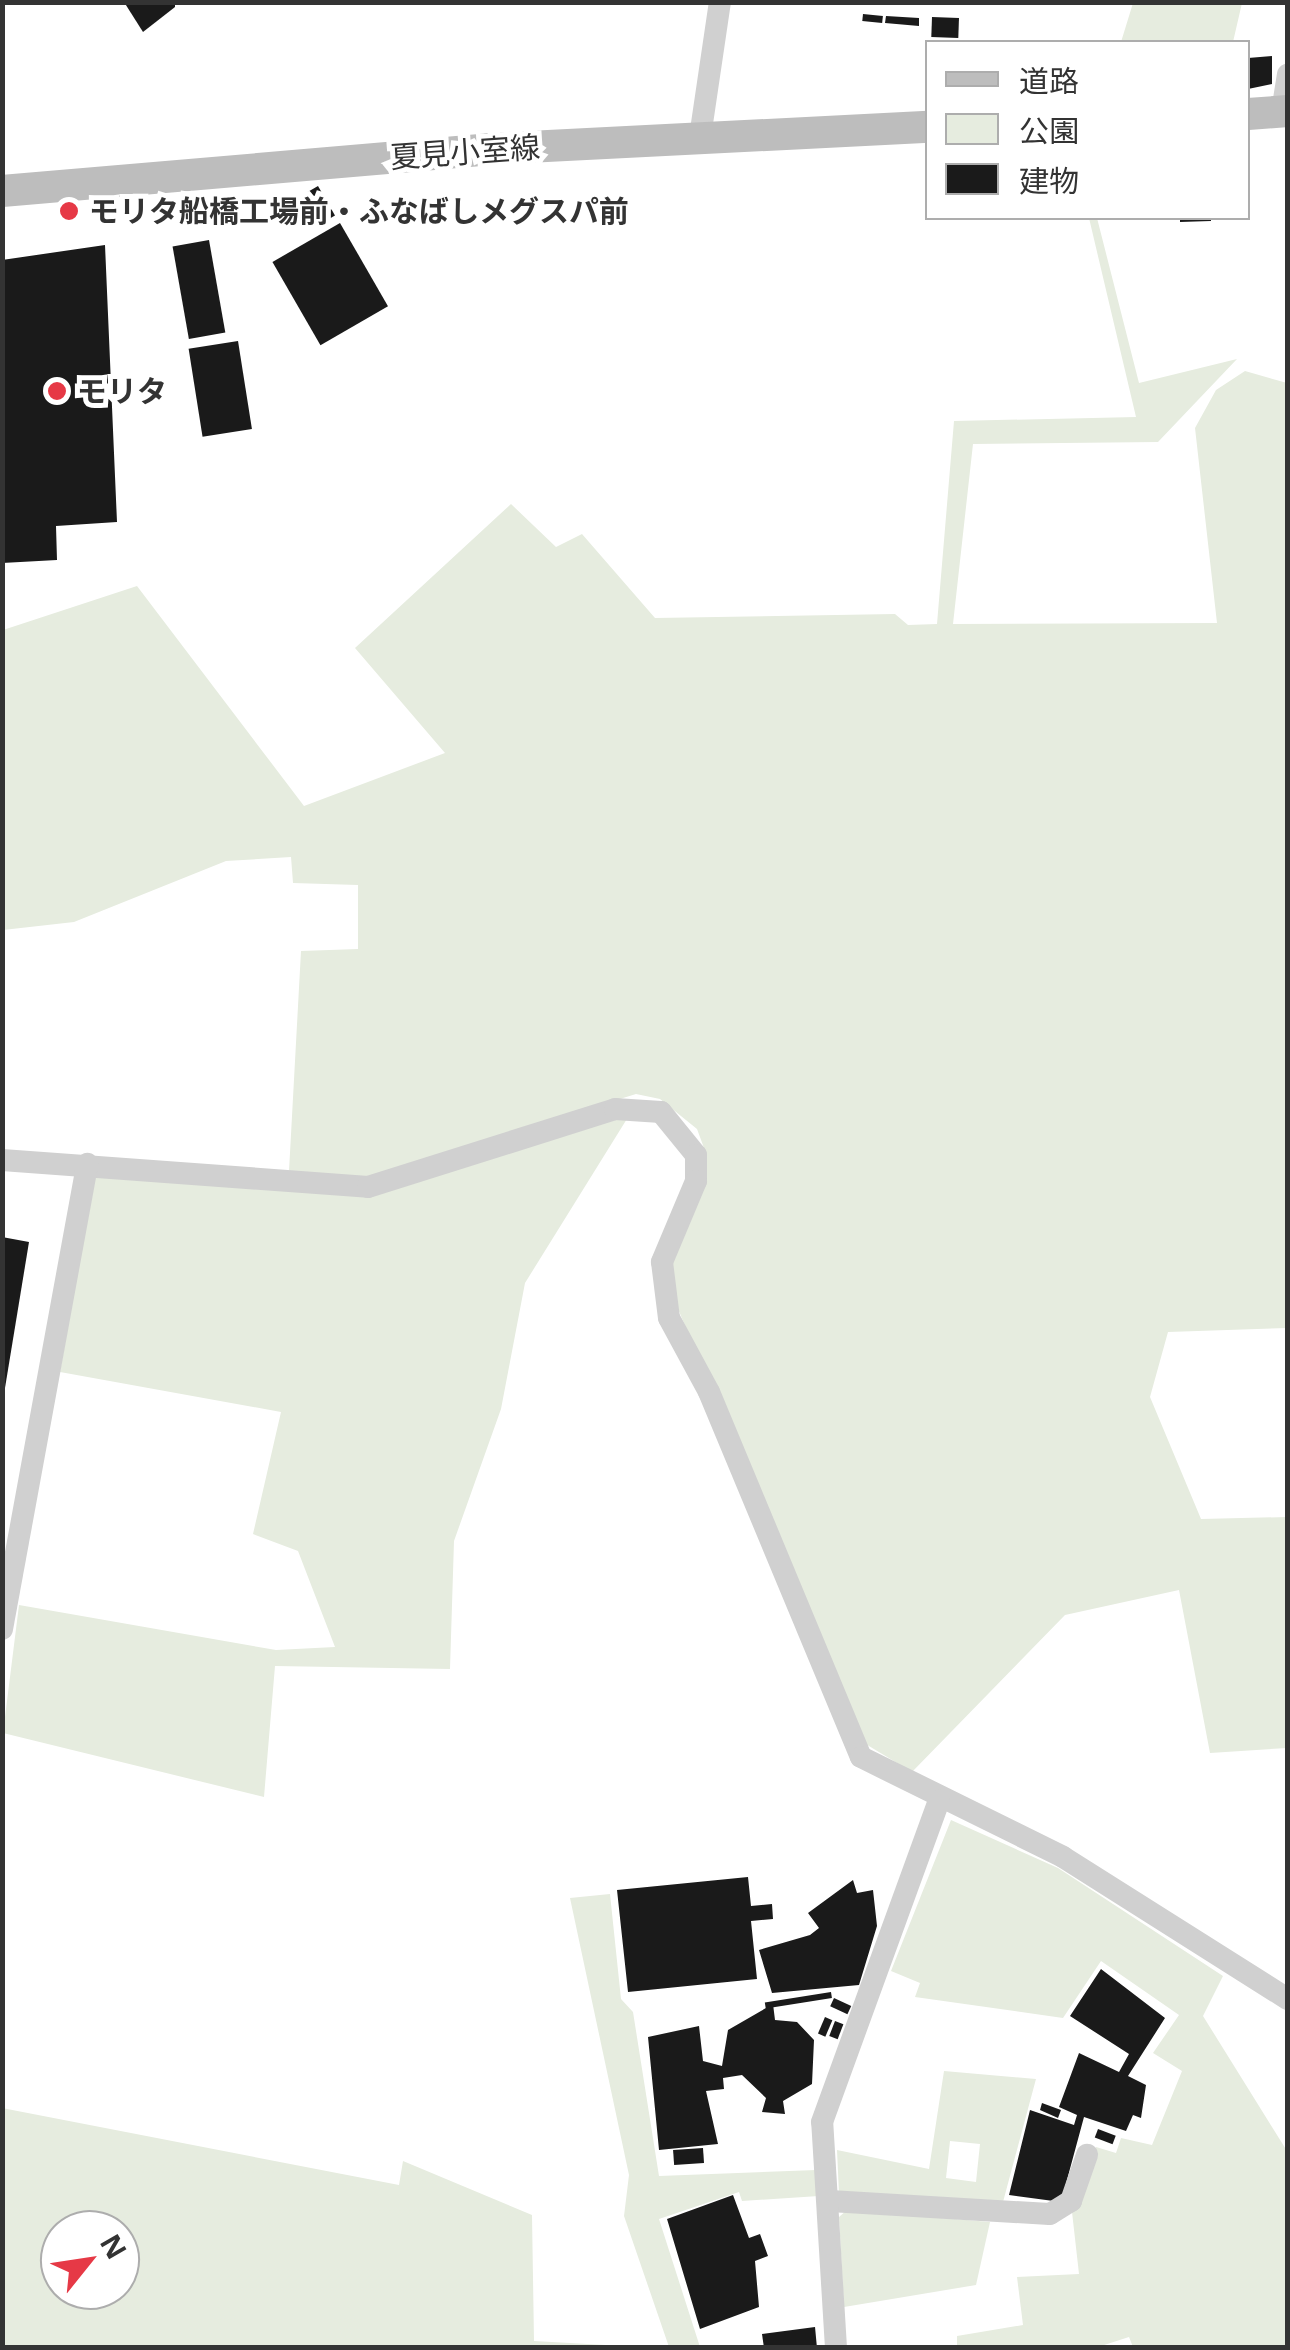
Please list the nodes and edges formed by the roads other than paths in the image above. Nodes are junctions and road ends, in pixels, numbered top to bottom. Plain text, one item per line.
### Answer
1 (720, 2) edge
2 (1288, 74) edge
3 (1285, 112) edge
4 (1250, 114) edge
5 (925, 126) edge
6 (700, 137) junction
7 (2, 192) edge
8 (2, 1160) edge
9 (86, 1164) junction
10 (2, 1629) edge
11 (940, 1801) junction
12 (1288, 1999) edge
13 (1087, 2155) dead end
14 (830, 2201) junction
15 (836, 2348) edge

1 - 6 street
2 - 3 street
3 - 4 main road
5 - 6 main road, 夏見小室線
6 - 7 main road, 夏見小室線
8 - 9 street
9 - 10 street
9 - 11 street
11 - 12 street
11 - 14 street
13 - 14 street
14 - 15 street

